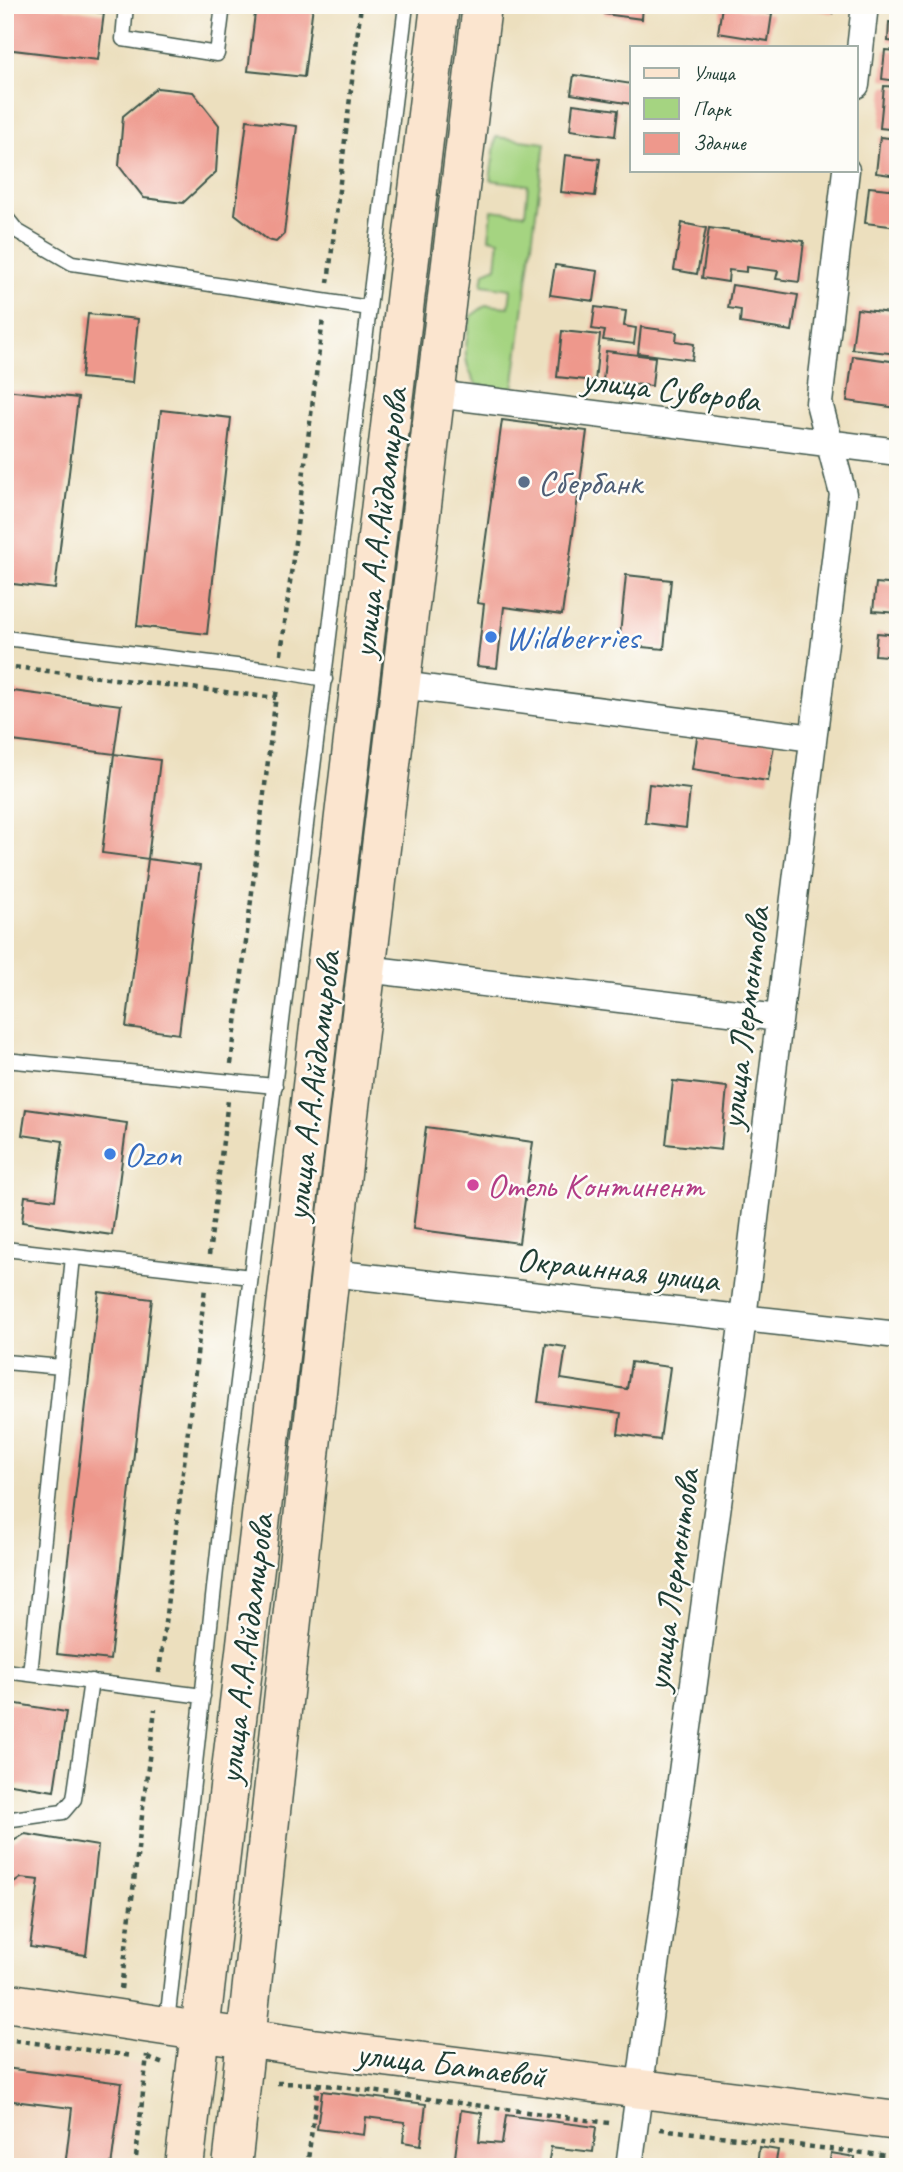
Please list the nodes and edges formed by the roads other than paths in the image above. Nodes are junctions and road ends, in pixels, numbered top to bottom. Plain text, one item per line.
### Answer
1 (126, 5) edge
2 (223, 5) edge
3 (406, 5) edge
4 (440, 5) edge
5 (482, 5) edge
6 (865, 5) edge
7 (858, 67) edge
8 (846, 172) edge
9 (5, 216) edge
10 (369, 308) junction
11 (436, 394) junction
12 (830, 444) junction
13 (898, 452) edge
14 (5, 638) edge
15 (325, 679) junction
16 (401, 685) junction
17 (813, 738) junction
18 (366, 969) junction
19 (779, 1018) junction
20 (5, 1060) edge
21 (275, 1086) junction
22 (5, 1249) edge
23 (73, 1257) junction
24 (330, 1273) junction
25 (251, 1277) junction
26 (743, 1318) junction
27 (898, 1335) edge
28 (5, 1362) edge
29 (62, 1367) junction
30 (5, 1671) edge
31 (30, 1674) junction
32 (92, 1681) junction
33 (203, 1696) junction
34 (5, 1820) edge
35 (5, 2002) edge
36 (166, 2026) junction
37 (244, 2038) junction
38 (638, 2087) junction
39 (898, 2121) edge
40 (184, 2167) edge
41 (232, 2167) edge
42 (629, 2167) edge

1 - 2 lane
3 - 10 lane
4 - 36 main road, улица А.А.Айдамирова
5 - 11 main road, улица А.А.Айдамирова
6 - 7 street
8 - 12 street, улица Лермонтова
9 - 10 lane
10 - 15 lane
11 - 12 street, улица Суворова
11 - 16 main road, улица А.А.Айдамирова
12 - 13 street, улица Суворова
12 - 17 street, улица Лермонтова
14 - 15 lane
15 - 21 lane
16 - 17 street
16 - 18 main road, улица А.А.Айдамирова
17 - 19 street, улица Лермонтова
18 - 19 street
18 - 24 main road, улица А.А.Айдамирова
19 - 26 street, улица Лермонтова
20 - 21 lane
21 - 25 lane
22 - 23 lane
23 - 25 lane
23 - 29 lane
24 - 26 street, Окраинная улица
24 - 37 main road, улица А.А.Айдамирова
25 - 33 lane
26 - 27 street, Окраинная улица
26 - 38 street, улица Лермонтова
28 - 29 lane
29 - 31 lane
30 - 31 lane
31 - 32 lane
32 - 33 lane
32 - 34 lane
33 - 36 lane
35 - 36 main road, улица Батаевой
36 - 37 main road, улица Батаевой
36 - 40 main road, улица А.А.Айдамирова
37 - 38 main road, улица Батаевой
37 - 41 main road, улица А.А.Айдамирова
38 - 39 main road, улица Батаевой
38 - 42 street, улица Лермонтова

